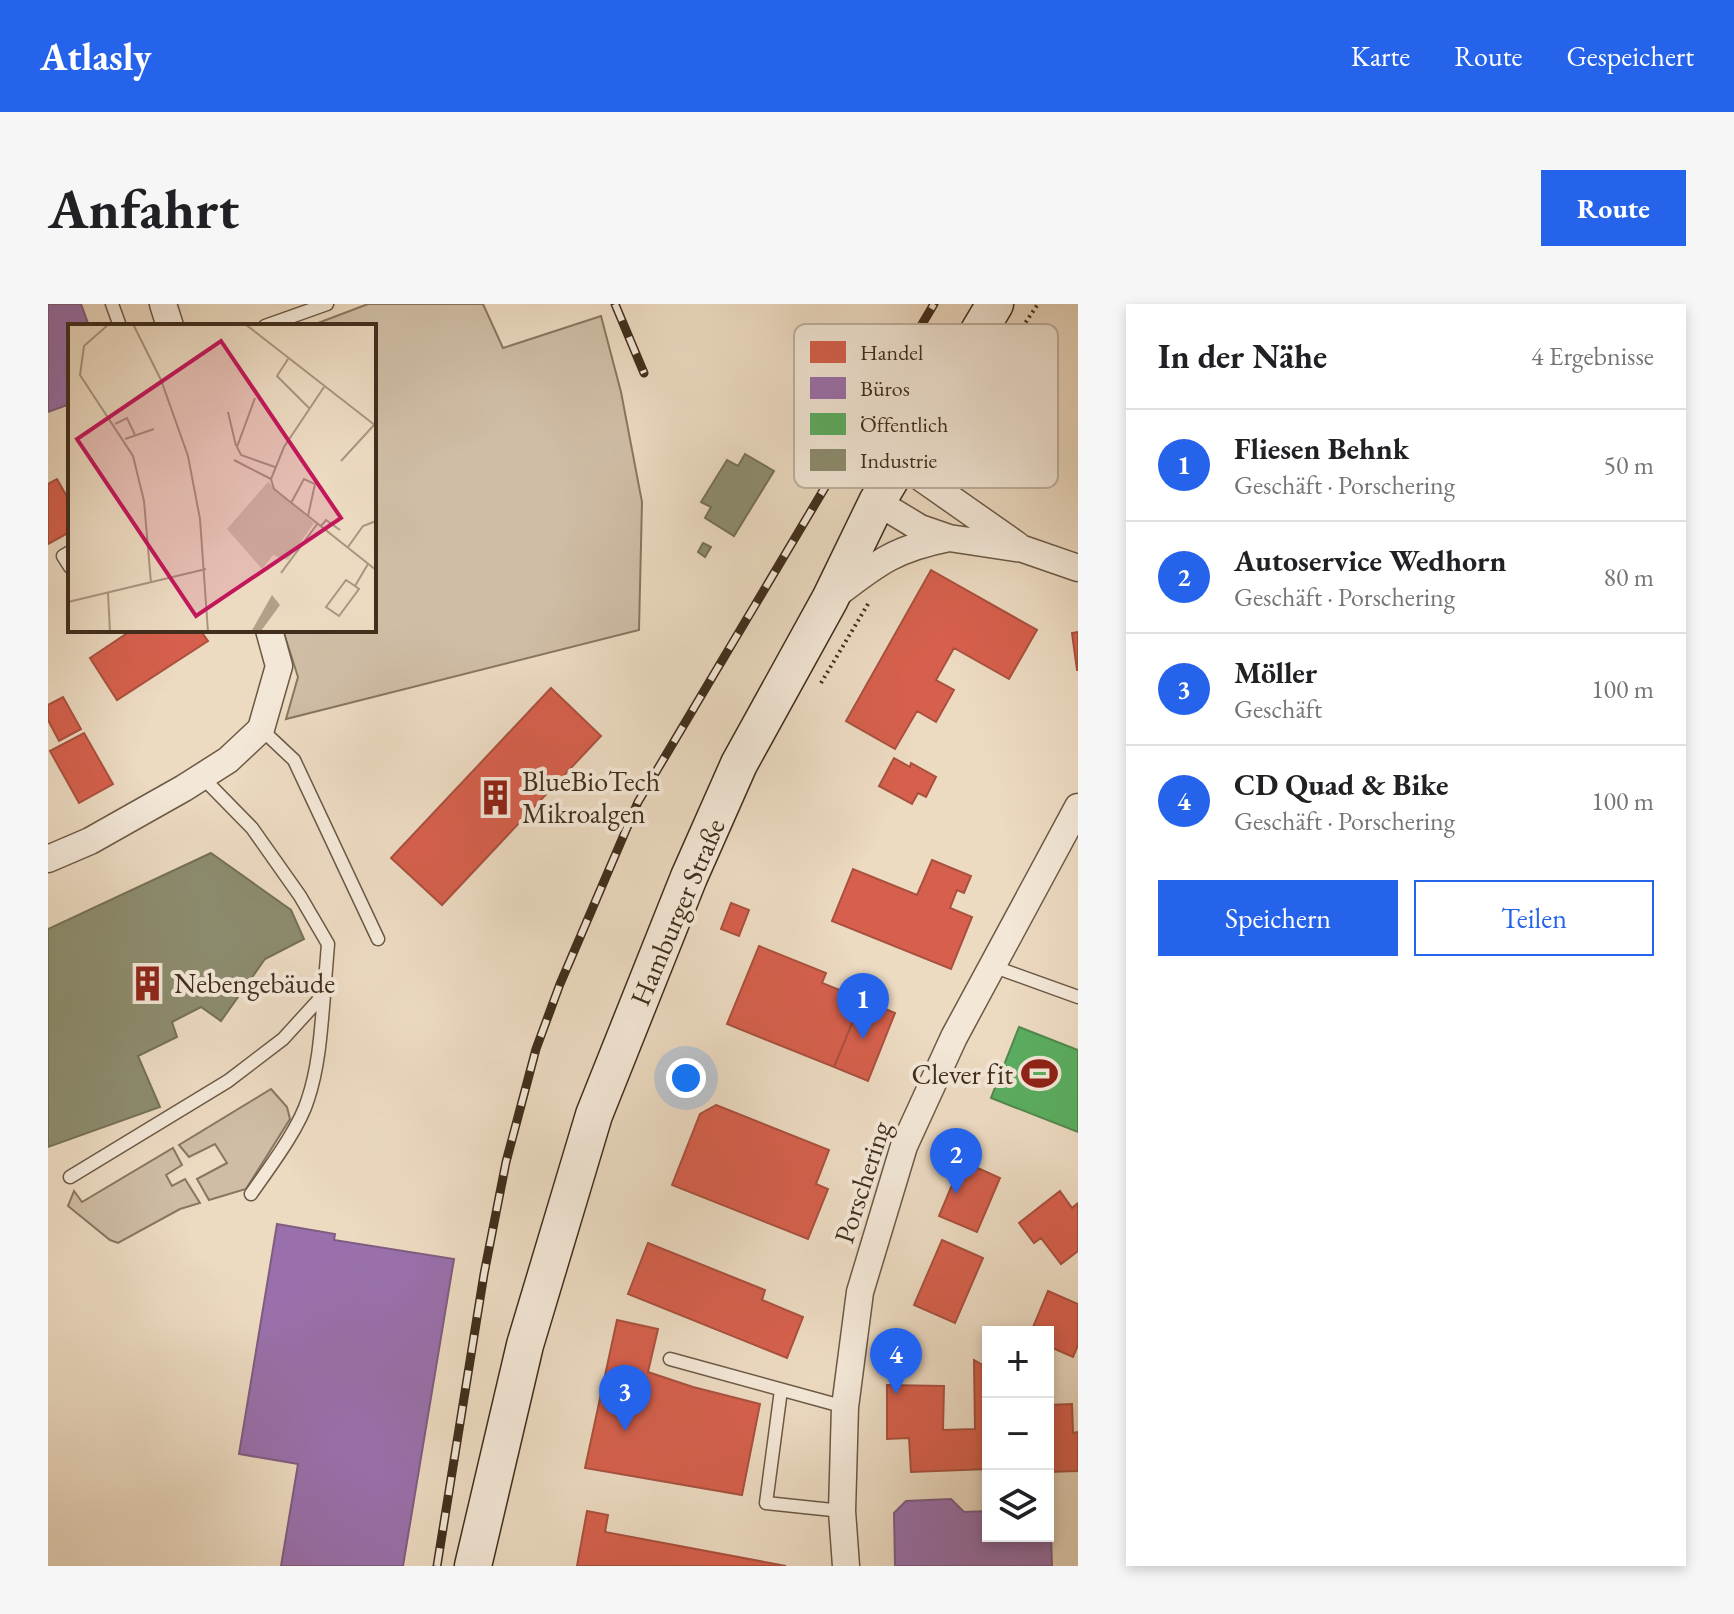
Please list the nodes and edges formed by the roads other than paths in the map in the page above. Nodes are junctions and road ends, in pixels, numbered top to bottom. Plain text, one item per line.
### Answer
1 (112, 304) edge
2 (163, 304) edge
3 (327, 304) edge
4 (995, 304) edge
5 (119, 324) edge
6 (169, 324) edge
7 (271, 324) edge
8 (983, 324) edge
9 (885, 488) edge
10 (934, 488) edge
11 (877, 502) junction
12 (949, 538) junction
13 (1023, 549) junction
14 (1078, 568) edge
15 (830, 599) junction
16 (270, 632) edge
17 (261, 729) junction
18 (202, 777) junction
19 (1078, 807) edge
20 (48, 859) edge
21 (378, 939) dead end
22 (992, 966) junction
23 (324, 994) junction
24 (1078, 997) edge
25 (70, 1177) dead end
26 (251, 1194) dead end
27 (670, 1359) dead end
28 (781, 1390) junction
29 (845, 1407) junction
30 (842, 1511) junction
31 (473, 1566) edge
32 (846, 1566) edge

1 - 5 lane
2 - 6 street
3 - 7 lane
4 - 8 main road, Hamburger Straße
9 - 11 main road, Hamburger Straße
10 - 13 street
11 - 12 street
11 - 15 main road, Hamburger Straße
12 - 13 street
12 - 15 street
13 - 14 street
15 - 31 main road, Hamburger Straße
16 - 17 street
17 - 18 street
17 - 21 lane
18 - 20 street
18 - 23 lane
19 - 22 street, Porschering
22 - 24 lane
22 - 29 street, Porschering
23 - 25 lane
23 - 26 lane
27 - 28 lane
28 - 29 lane
28 - 30 lane
29 - 30 street, Porschering
30 - 32 street, Porschering

